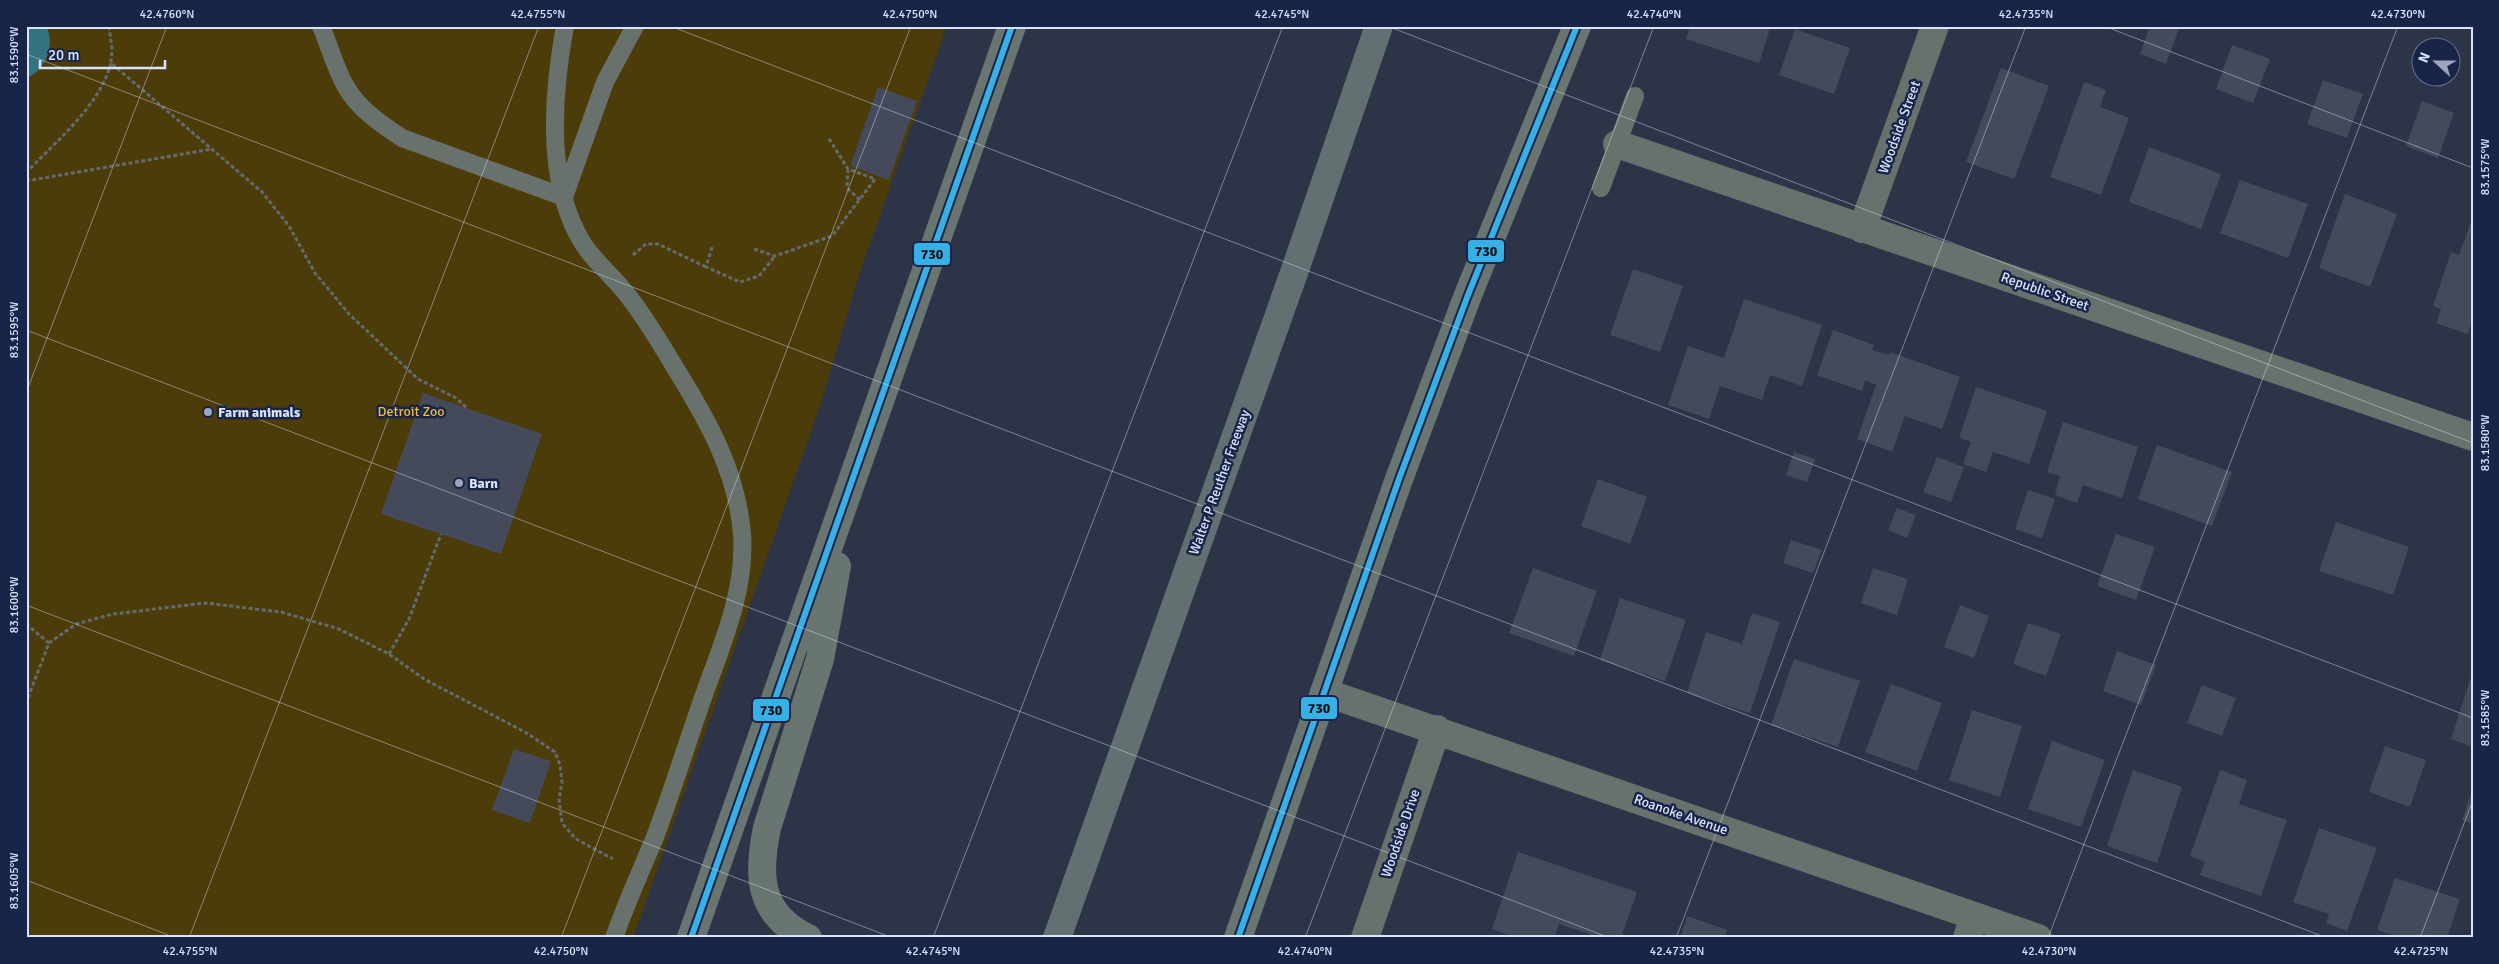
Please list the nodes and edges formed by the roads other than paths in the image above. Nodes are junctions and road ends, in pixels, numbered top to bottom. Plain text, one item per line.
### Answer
1 (321, 26) edge
2 (566, 26) edge
3 (635, 26) edge
4 (1012, 26) edge
5 (1379, 26) edge
6 (1577, 26) edge
7 (1935, 26) edge
8 (1635, 96) dead end
9 (1617, 144) junction
10 (1601, 188) dead end
11 (564, 197) junction
12 (1862, 228) junction
13 (2473, 437) edge
14 (853, 484) junction
15 (1324, 692) junction
16 (1437, 729) junction
17 (1970, 927) edge
18 (614, 938) edge
19 (691, 938) edge
20 (808, 938) edge
21 (1057, 938) edge
22 (1238, 938) edge
23 (1365, 938) edge
24 (2038, 938) edge

1 - 11 lane
2 - 11 lane
3 - 11 lane
4 - 14 main road
5 - 21 highway, Walter P Reuther Freeway
6 - 15 main road
7 - 12 street, Woodside Street
8 - 9 lane
9 - 10 lane
9 - 12 street, Republic Street
11 - 18 lane
12 - 13 street, Republic Street
14 - 19 main road
14 - 20 main road
15 - 16 street, Roanoke Avenue
15 - 22 main road
16 - 17 street, Roanoke Avenue
16 - 23 street, Woodside Drive
17 - 24 street, Roanoke Avenue

